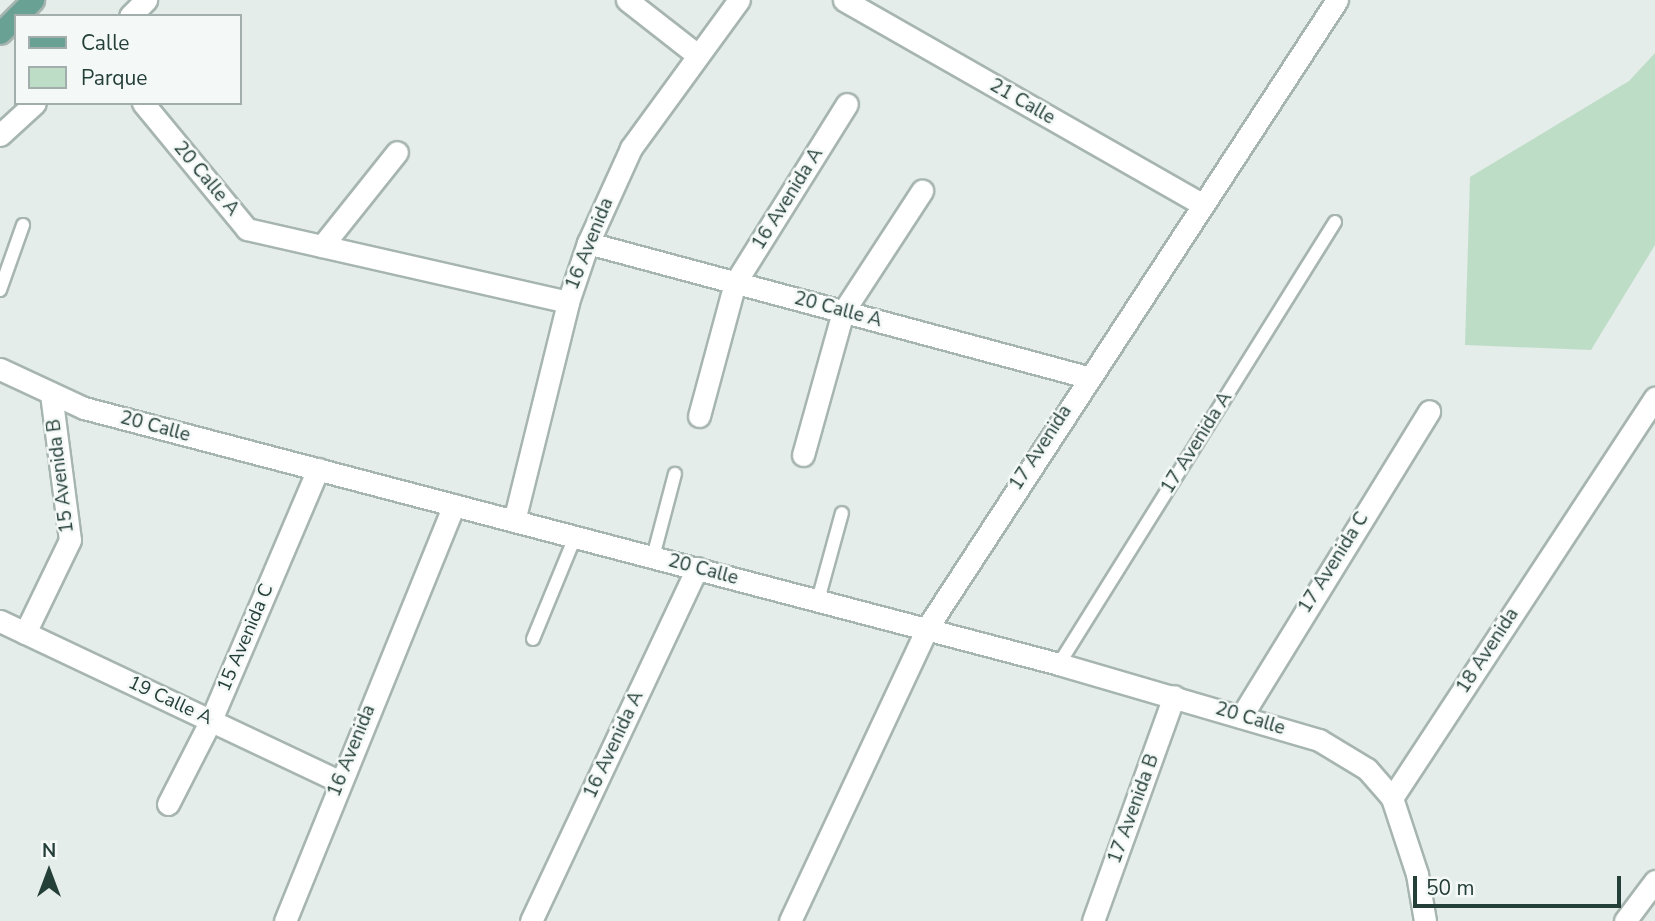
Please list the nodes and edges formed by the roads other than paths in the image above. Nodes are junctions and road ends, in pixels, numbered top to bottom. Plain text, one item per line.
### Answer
1 (33, 0) edge
2 (146, 0) edge
3 (627, 0) edge
4 (738, 0) edge
5 (844, 0) edge
6 (1337, 0) edge
7 (18, 14) edge
8 (132, 14) edge
9 (14, 18) edge
10 (0, 33) edge
11 (696, 54) junction
12 (847, 104) dead end
13 (33, 105) edge
14 (145, 105) edge
15 (0, 135) edge
16 (397, 152) dead end
17 (922, 191) dead end
18 (1200, 204) junction
19 (1335, 222) dead end
20 (23, 225) dead end
21 (588, 243) junction
22 (322, 246) junction
23 (735, 283) junction
24 (0, 290) edge
25 (568, 302) junction
26 (843, 312) junction
27 (0, 369) edge
28 (1087, 377) junction
29 (51, 393) junction
30 (1655, 398) edge
31 (1429, 411) dead end
32 (698, 416) dead end
33 (803, 455) dead end
34 (318, 469) junction
35 (675, 474) dead end
36 (454, 505) junction
37 (842, 513) dead end
38 (514, 521) junction
39 (575, 537) junction
40 (653, 557) junction
41 (697, 568) junction
42 (818, 600) junction
43 (0, 621) edge
44 (927, 628) junction
45 (25, 633) junction
46 (533, 639) dead end
47 (1059, 664) junction
48 (1174, 696) junction
49 (1241, 717) junction
50 (211, 720) junction
51 (339, 781) junction
52 (1392, 798) junction
53 (168, 804) dead end
54 (1655, 881) edge
55 (285, 921) edge
56 (531, 921) edge
57 (790, 921) edge
58 (1093, 921) edge
59 (1425, 921) edge
60 (1625, 921) edge

1 - 7 main road
2 - 8 street
3 - 11 street
4 - 11 street, 16 Avenida
5 - 18 street, 21 Calle
6 - 18 street, 17 Avenida
9 - 10 main road
11 - 21 street, 16 Avenida
12 - 23 street, 16 Avenida A
13 - 15 street
14 - 22 street, 20 Calle A
16 - 22 street
17 - 26 street
18 - 28 street, 17 Avenida
19 - 47 lane, 17 Avenida A
20 - 24 lane
21 - 23 street, 20 Calle A
21 - 25 street, 16 Avenida
22 - 25 street, 20 Calle A
23 - 26 street, 20 Calle A
23 - 32 street, 16 Avenida A
25 - 38 street, 16 Avenida
26 - 28 street, 20 Calle A
26 - 33 street
27 - 29 street, 20 Calle
28 - 44 street, 17 Avenida
29 - 34 street, 20 Calle
29 - 45 street, 15 Avenida B
30 - 52 street, 18 Avenida
31 - 49 street, 17 Avenida C
34 - 36 street, 20 Calle
34 - 50 street, 15 Avenida C
35 - 40 lane
36 - 38 street, 20 Calle
36 - 51 street, 16 Avenida
37 - 42 lane
38 - 39 street, 20 Calle
39 - 40 street, 20 Calle
39 - 46 lane
40 - 41 street, 20 Calle
41 - 42 street, 20 Calle
41 - 56 street, 16 Avenida A
42 - 44 street, 20 Calle
43 - 45 street, 19 Calle A
44 - 47 street, 20 Calle
44 - 57 street, 17 Avenida
45 - 50 street, 19 Calle A
47 - 48 street, 20 Calle
48 - 49 street, 20 Calle
48 - 58 street, 17 Avenida B
49 - 52 street, 20 Calle
50 - 51 street, 19 Calle A
50 - 53 street, 15 Avenida C
51 - 55 street, 16 Avenida
52 - 59 street
54 - 60 street

